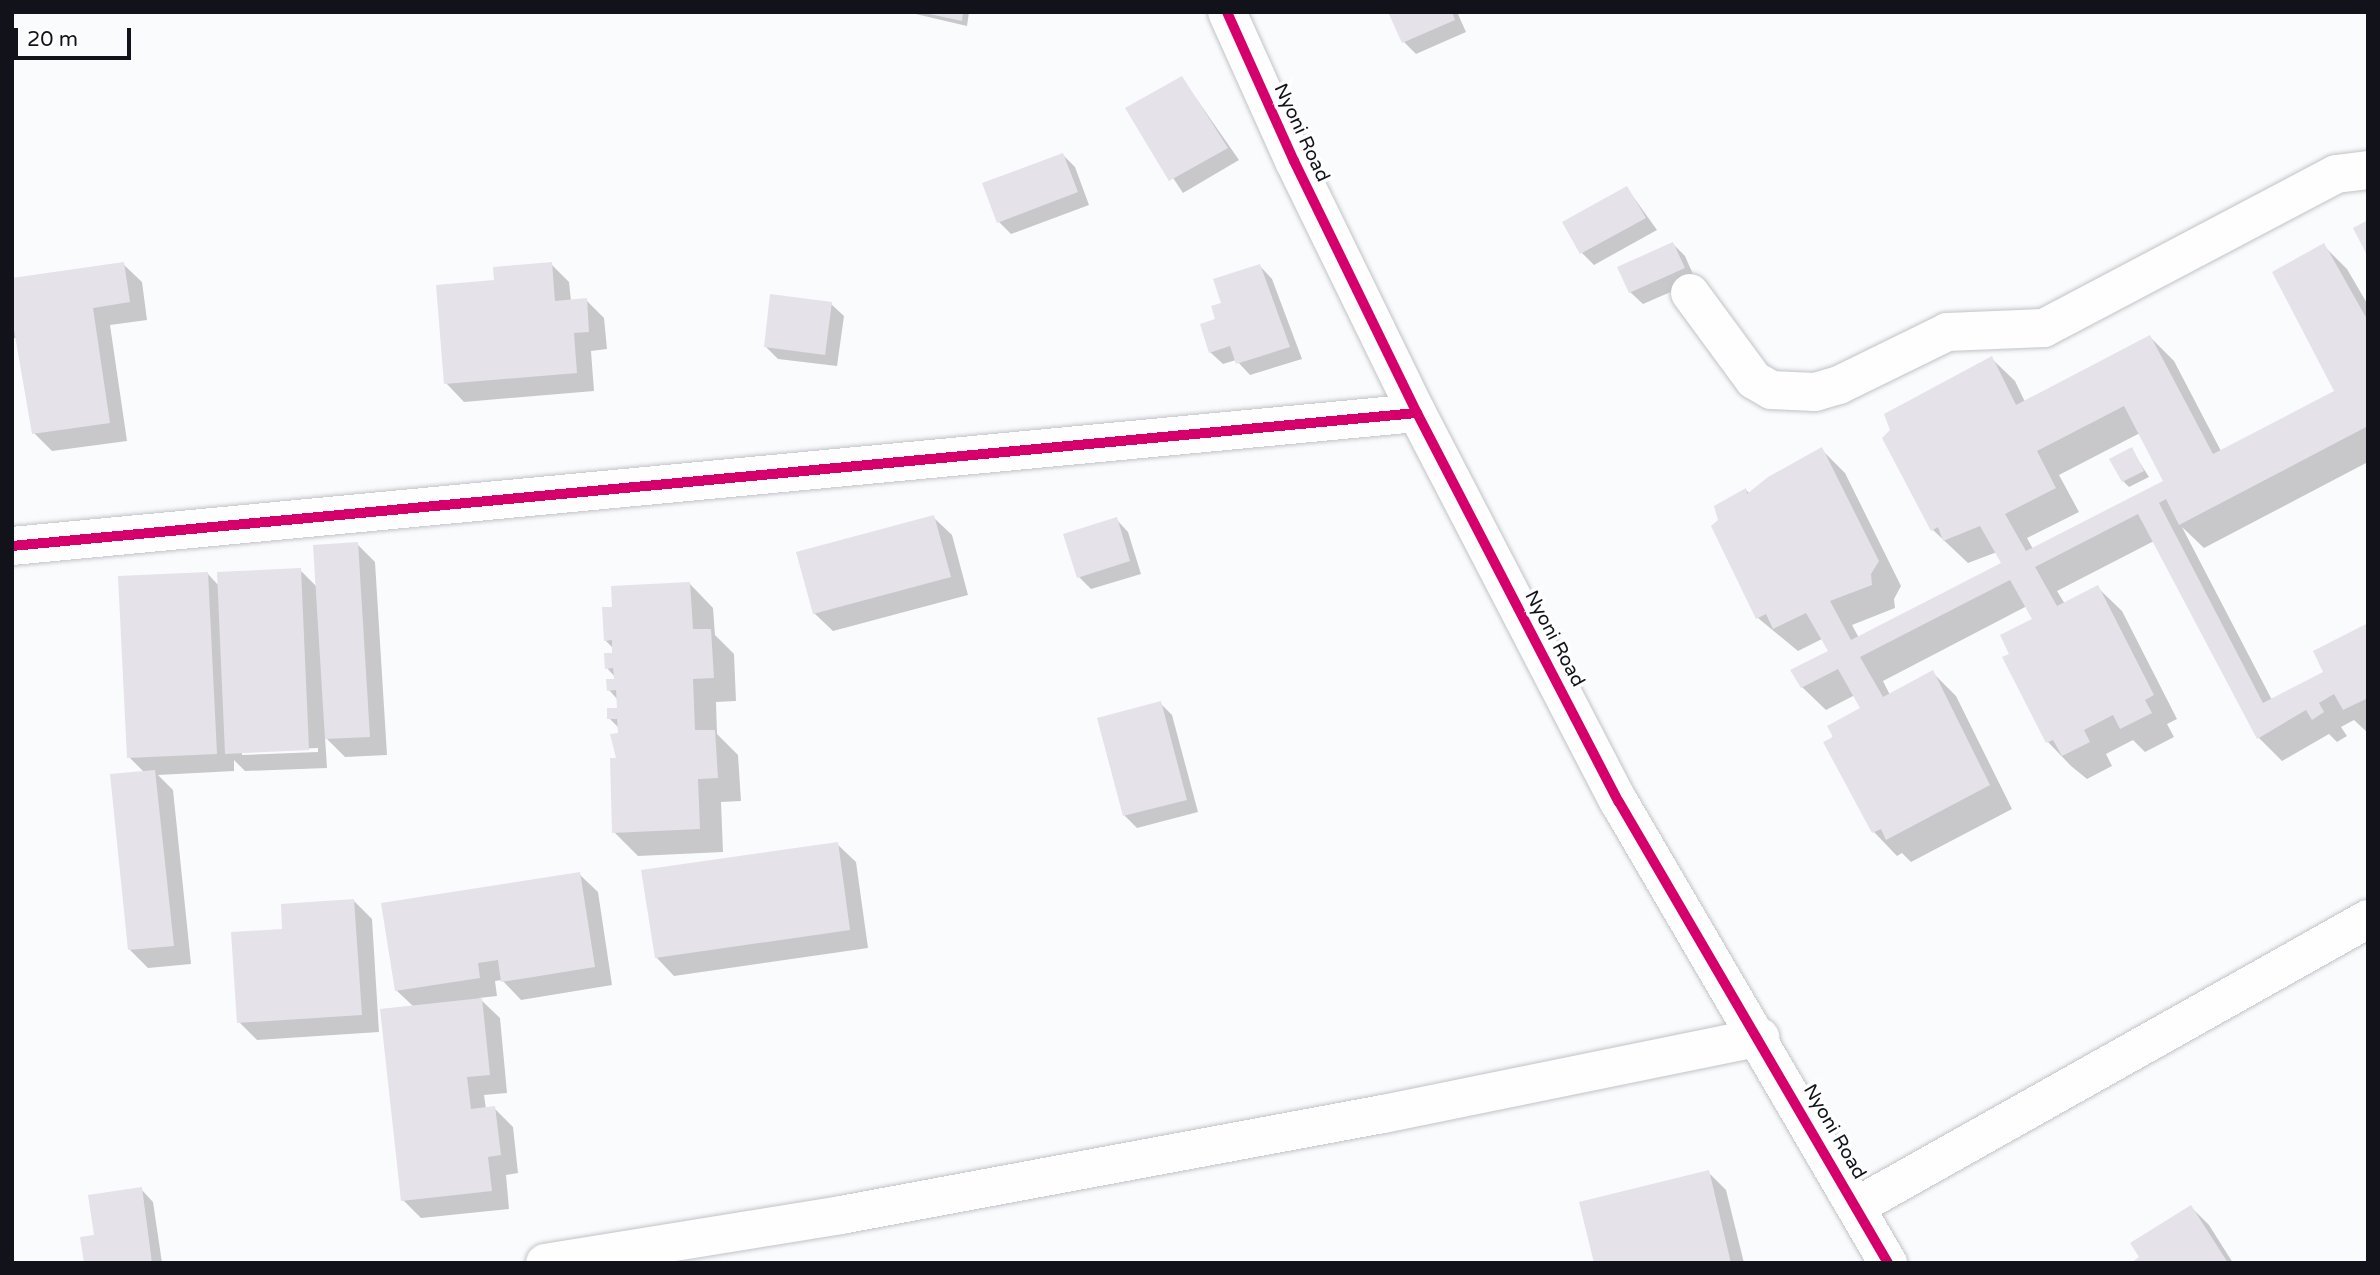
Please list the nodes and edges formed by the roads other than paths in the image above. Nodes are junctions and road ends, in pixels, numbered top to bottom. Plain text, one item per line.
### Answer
1 (1227, 12) edge
2 (2368, 170) edge
3 (1690, 293) dead end
4 (1417, 413) junction
5 (12, 546) edge
6 (2368, 919) edge
7 (1760, 1037) junction
8 (1857, 1206) junction
9 (545, 1263) edge
10 (1888, 1263) edge

1 - 4 street, Nyoni Road
2 - 3 street
4 - 5 street
4 - 7 street, Nyoni Road
6 - 8 street
7 - 8 street, Nyoni Road
7 - 9 street
8 - 10 street, Nyoni Road

